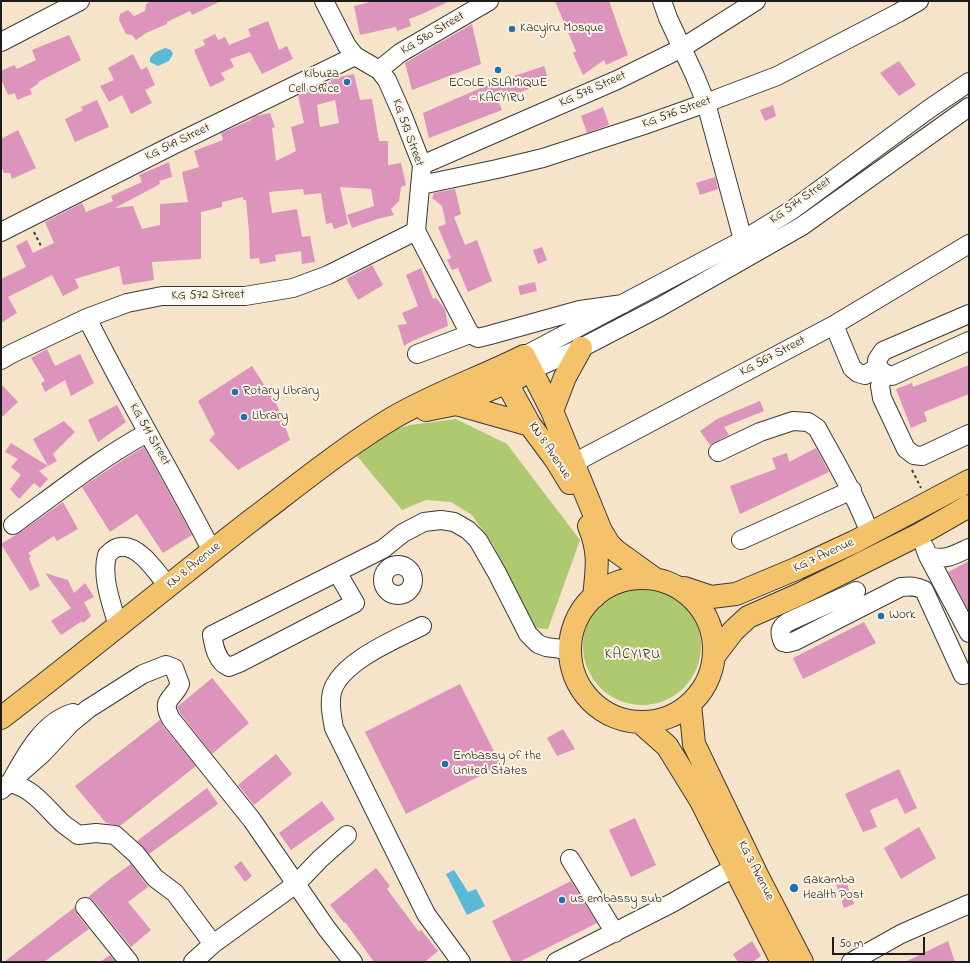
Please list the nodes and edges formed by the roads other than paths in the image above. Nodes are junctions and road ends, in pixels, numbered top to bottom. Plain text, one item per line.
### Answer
1 (80, 1) edge
2 (324, 1) edge
3 (489, 1) edge
4 (662, 1) edge
5 (756, 1) edge
6 (919, 1) edge
7 (1, 42) edge
8 (682, 48) junction
9 (356, 56) junction
10 (379, 70) junction
11 (969, 82) edge
12 (706, 103) junction
13 (969, 107) edge
14 (929, 109) junction
15 (942, 125) junction
16 (422, 166) junction
17 (421, 185) junction
18 (792, 210) junction
19 (802, 226) junction
20 (2, 228) edge
21 (416, 231) junction
22 (743, 240) junction
23 (969, 244) edge
24 (623, 304) junction
25 (969, 314) edge
26 (87, 318) junction
27 (834, 325) junction
28 (468, 331) junction
29 (969, 341) edge
30 (581, 348) junction
31 (417, 354) dead end
32 (1, 360) edge
33 (528, 363) junction
34 (880, 370) junction
35 (503, 376) junction
36 (456, 404) junction
37 (552, 411) junction
38 (390, 420) junction
39 (530, 424) junction
40 (147, 433) junction
41 (969, 434) edge
42 (718, 452) dead end
43 (569, 468) junction
44 (969, 480) edge
45 (852, 490) junction
46 (969, 506) edge
47 (13, 525) dead end
48 (870, 534) junction
49 (920, 534) junction
50 (741, 540) dead end
51 (969, 548) edge
52 (383, 549) junction
53 (212, 552) junction
54 (928, 556) junction
55 (392, 566) dead end
56 (846, 571) junction
57 (337, 572) junction
58 (663, 581) junction
59 (168, 586) junction
60 (594, 597) junction
61 (422, 626) dead end
62 (118, 627) junction
63 (969, 633) edge
64 (569, 650) junction
65 (714, 656) junction
66 (963, 675) dead end
67 (690, 704) junction
68 (1, 718) edge
69 (641, 723) junction
70 (5, 786) edge
71 (347, 835) dead end
72 (570, 859) dead end
73 (735, 867) junction
74 (296, 884) junction
75 (969, 904) edge
76 (85, 907) dead end
77 (615, 933) junction
78 (213, 944) junction
79 (129, 962) edge
80 (193, 962) edge
81 (353, 962) edge
82 (461, 962) edge
83 (556, 962) edge
84 (782, 962) edge
85 (802, 962) edge
86 (851, 962) edge

1 - 7 street
2 - 9 street, KG 513 Street
3 - 10 street, KG 580 Street
4 - 8 street
5 - 8 street, KG 578 Street
6 - 12 street, KG 576 Street
8 - 12 street
8 - 16 street, KG 578 Street
9 - 10 street, KG 513 Street
9 - 20 street, KG 549 Street
10 - 16 street, KG 513 Street
11 - 14 street, KG 574 Street
12 - 17 street, KG 576 Street
12 - 22 street
13 - 15 street
14 - 15 street
14 - 18 street, KG 574 Street
15 - 19 street
16 - 17 street, KG 513 Street
17 - 21 street, KG 513 Street
18 - 19 street
18 - 22 street, KG 574 Street
19 - 30 street
21 - 26 street, KG 572 Street
21 - 28 street
22 - 24 street, KG 574 Street
23 - 27 street, KG 567 Street
24 - 28 street, KG 574 Street
24 - 33 street, KG 574 Street
25 - 34 street
26 - 32 street, KG 572 Street
26 - 40 street, KG 511 Street
27 - 34 street
27 - 43 street, KG 567 Street
28 - 31 street
29 - 34 street
30 - 33 street
30 - 37 main road
33 - 35 main road
33 - 37 main road
34 - 41 street
35 - 36 main road, KN 8 Avenue
35 - 38 main road, KN 8 Avenue
35 - 39 main road, KN 8 Avenue
36 - 38 main road, KN 8 Avenue
36 - 39 main road
37 - 43 main road
38 - 53 main road, KN 8 Avenue
39 - 43 main road, KN 8 Avenue
40 - 47 street
40 - 53 street, KG 511 Street
42 - 45 street
43 - 58 main road
43 - 60 main road, KN 8 Avenue
44 - 48 main road, KG 7 Avenue
45 - 48 street
45 - 50 street
46 - 49 main road, KG 7 Avenue
48 - 58 main road, KG 7 Avenue
49 - 54 street
49 - 56 main road, KG 7 Avenue
51 - 54 street
52 - 55 street
52 - 57 street
52 - 64 street
53 - 59 main road, KN 8 Avenue
54 - 63 street
56 - 65 main road, KG 7 Avenue
56 - 66 street
57 - 57 street
58 - 60 main road
58 - 65 main road
59 - 62 main road, KN 8 Avenue
59 - 62 street
60 - 64 main road
61 - 82 street
62 - 68 main road, KN 8 Avenue
64 - 69 main road
65 - 67 main road
67 - 69 main road
67 - 85 main road, KG 3 Avenue
69 - 73 main road, KG 3 Avenue
70 - 74 street
70 - 78 street
71 - 74 street
72 - 77 street
73 - 77 street
73 - 84 main road, KG 3 Avenue
74 - 78 street
74 - 81 street
75 - 86 street
76 - 79 street
77 - 83 street
78 - 80 street

